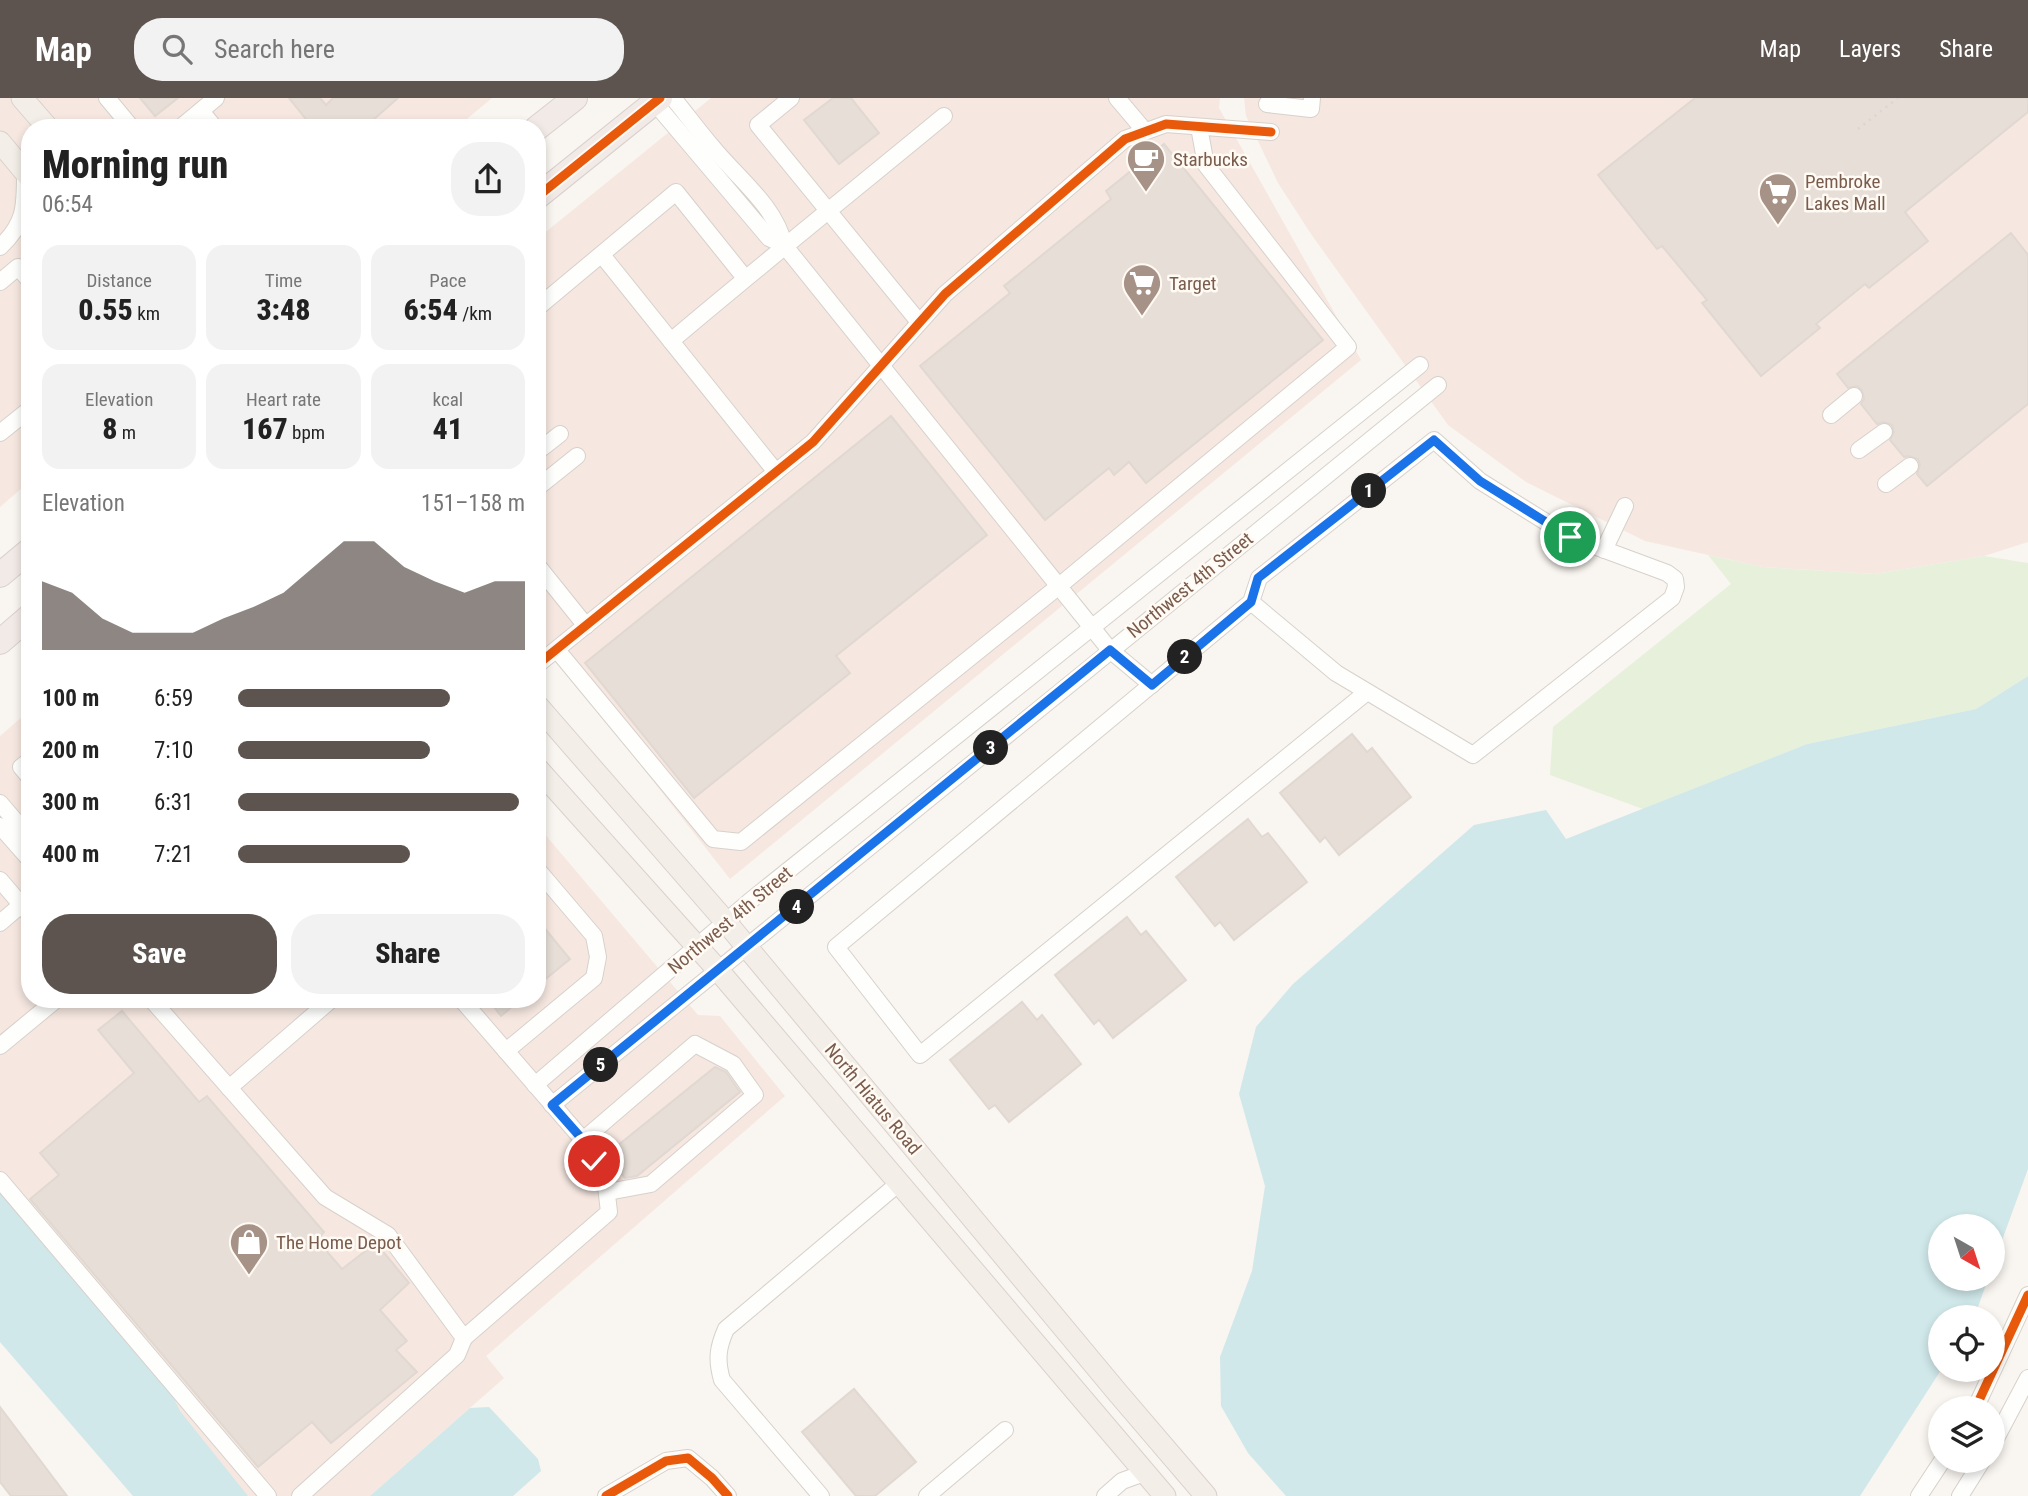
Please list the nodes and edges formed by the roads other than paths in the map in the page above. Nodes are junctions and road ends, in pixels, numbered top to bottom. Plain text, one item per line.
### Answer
1 (107, 98) edge
2 (216, 98) edge
3 (575, 98) edge
4 (791, 98) edge
5 (1118, 98) edge
6 (1312, 98) edge
7 (20, 100) edge
8 (663, 100) edge
9 (1267, 104) dead end
10 (201, 111) junction
11 (944, 116) dead end
12 (39, 119) edge
13 (124, 119) edge
14 (191, 119) edge
15 (208, 119) edge
16 (546, 121) edge
17 (1199, 127) junction
18 (1144, 130) junction
19 (1270, 132) dead end
20 (0, 142) edge
21 (21, 168) edge
22 (546, 190) edge
23 (828, 211) junction
24 (21, 219) edge
25 (785, 245) junction
26 (0, 247) edge
27 (602, 255) junction
28 (21, 270) edge
29 (746, 278) junction
30 (0, 282) edge
31 (546, 301) edge
32 (919, 322) junction
33 (671, 341) junction
34 (882, 363) junction
35 (1420, 365) dead end
36 (1438, 385) dead end
37 (1854, 396) dead end
38 (1831, 415) dead end
39 (21, 416) edge
40 (1884, 432) dead end
41 (0, 433) edge
42 (560, 435) dead end
43 (546, 445) edge
44 (1859, 450) dead end
45 (577, 456) dead end
46 (1910, 466) dead end
47 (776, 472) junction
48 (546, 481) edge
49 (1886, 484) dead end
50 (1625, 506) dead end
51 (1604, 550) junction
52 (21, 558) edge
53 (0, 575) edge
54 (546, 576) edge
55 (1059, 586) junction
56 (1251, 602) junction
57 (21, 624) edge
58 (586, 626) junction
59 (1093, 627) junction
60 (0, 642) edge
61 (557, 650) junction
62 (1110, 650) junction
63 (546, 658) edge
64 (1152, 685) junction
65 (1367, 692) junction
66 (546, 715) edge
67 (546, 778) edge
68 (0, 803) edge
69 (0, 826) edge
70 (21, 828) edge
71 (21, 849) edge
72 (0, 880) edge
73 (546, 880) edge
74 (21, 905) edge
75 (21, 912) edge
76 (726, 922) junction
77 (0, 923) edge
78 (697, 947) junction
79 (747, 947) junction
80 (718, 970) junction
81 (46, 1008) edge
82 (159, 1008) edge
83 (322, 1008) edge
84 (469, 1008) edge
85 (0, 1045) edge
86 (506, 1051) junction
87 (535, 1084) junction
88 (229, 1088) junction
89 (552, 1105) junction
90 (583, 1140) junction
91 (0, 1180) edge
92 (899, 1183) junction
93 (608, 1192) junction
94 (2028, 1295) edge
95 (464, 1338) junction
96 (2028, 1378) edge
97 (1981, 1396) edge
98 (2005, 1421) edge
99 (1005, 1430) dead end
100 (1144, 1473) junction
101 (1934, 1473) edge
102 (1974, 1473) edge
103 (268, 1496) edge
104 (300, 1496) edge
105 (606, 1496) edge
106 (728, 1496) edge
107 (821, 1496) edge
108 (927, 1496) edge
109 (1105, 1496) edge
110 (1156, 1496) edge
111 (1165, 1496) edge
112 (1191, 1496) edge
113 (1206, 1496) edge
114 (1919, 1496) edge
115 (1960, 1496) edge

1 - 13 street
2 - 10 street
3 - 16 highway
4 - 23 street
5 - 18 street
6 - 9 street
7 - 12 main road
8 - 22 highway
8 - 25 street
10 - 14 street
10 - 15 street
11 - 23 street
17 - 18 street
17 - 19 street
17 - 55 street
18 - 32 street
20 - 21 main road
23 - 25 street
23 - 32 street
24 - 26 street
25 - 29 street
25 - 34 street
27 - 29 street
27 - 31 street
27 - 33 street
28 - 30 street
29 - 33 street
32 - 34 street
33 - 47 street
34 - 47 street
34 - 55 street
35 - 59 street, Northwest 4th Street
36 - 62 street, Northwest 4th Street
37 - 38 street
39 - 41 street
40 - 44 street
42 - 43 street
45 - 48 street
46 - 49 street
47 - 58 street
50 - 51 street
51 - 56 street
51 - 65 street
52 - 53 highway
54 - 58 street
55 - 59 street
55 - 61 street
56 - 64 street
56 - 65 street
57 - 60 highway
58 - 61 street
59 - 62 street
59 - 76 street, Northwest 4th Street
61 - 63 street
62 - 64 street
62 - 79 street, Northwest 4th Street
64 - 65 street
66 - 76 main road, North Hiatus Road
67 - 78 main road, North Hiatus Road
68 - 70 street
69 - 71 street
72 - 74 street
73 - 86 street
75 - 77 street
76 - 78 street, Northwest 4th Street
76 - 79 main road, North Hiatus Road
78 - 80 main road, North Hiatus Road
78 - 87 street, Northwest 4th Street
79 - 80 street, Northwest 4th Street
79 - 113 main road, North Hiatus Road
80 - 89 street, Northwest 4th Street
80 - 92 main road, North Hiatus Road
81 - 85 street
82 - 88 street
83 - 88 street
84 - 86 street
86 - 87 street
87 - 89 street
88 - 95 street
89 - 90 street
90 - 93 street
90 - 93 street
91 - 103 street
92 - 100 main road, North Hiatus Road
92 - 107 street
93 - 95 street
94 - 97 street
95 - 104 street
96 - 98 street
99 - 108 street
100 - 109 street
100 - 111 main road, North Hiatus Road
100 - 112 main road
101 - 114 street
102 - 115 street
105 - 106 street
110 - 111 street

